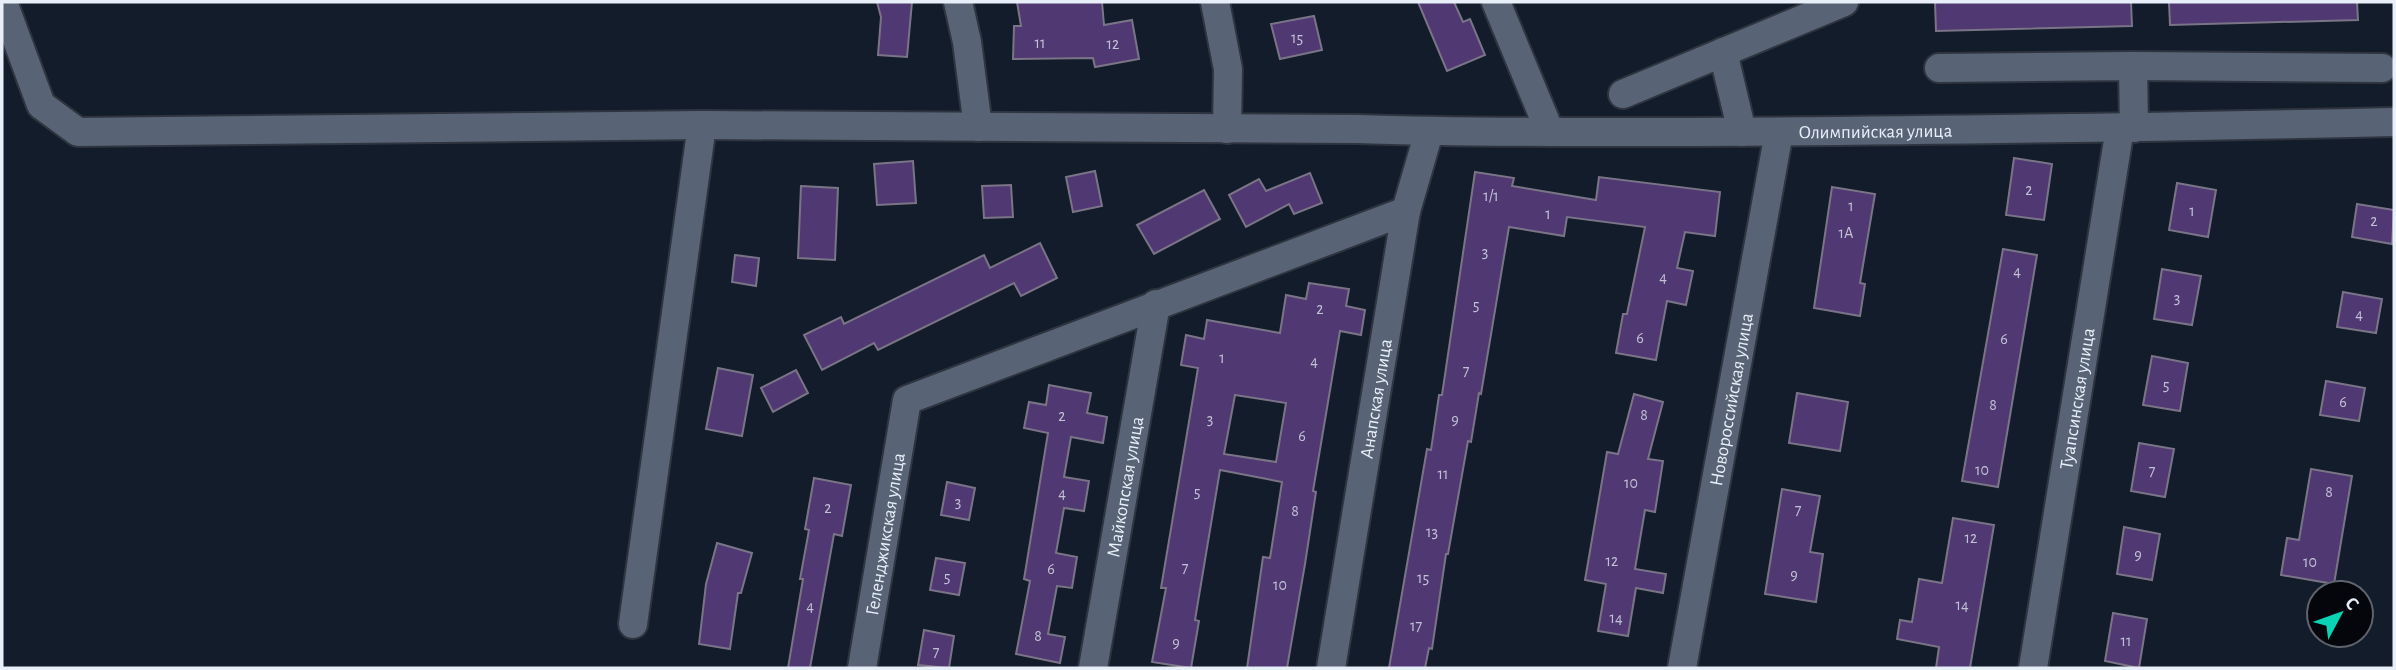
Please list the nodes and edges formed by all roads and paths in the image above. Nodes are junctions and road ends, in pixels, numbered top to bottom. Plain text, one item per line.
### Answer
1 (3, 2) edge
2 (958, 2) edge
3 (1215, 2) edge
4 (1496, 2) edge
5 (1844, 2) edge
6 (1723, 52) junction
7 (2133, 66) junction
8 (1939, 68) dead end
9 (2382, 68) dead end
10 (1623, 94) dead end
11 (2394, 122) edge
12 (702, 125) junction
13 (978, 127) junction
14 (2127, 128) junction
15 (1227, 129) junction
16 (1429, 132) junction
17 (1550, 132) junction
18 (1742, 132) junction
19 (1779, 132) junction
20 (1406, 211) junction
21 (1156, 304) junction
22 (633, 624) dead end
23 (862, 668) edge
24 (1093, 668) edge
25 (1331, 668) edge
26 (1682, 668) edge
27 (2033, 668) edge

1 - 12 street, Олимпийская улица
2 - 13 street
3 - 15 street
4 - 17 street
5 - 6 street
6 - 10 street
6 - 18 street
7 - 8 street
7 - 9 street
7 - 14 street, Туапсинская улица
11 - 14 street, Олимпийская улица
12 - 13 street, Олимпийская улица
12 - 22 street
13 - 15 street, Олимпийская улица
14 - 19 street, Олимпийская улица
14 - 27 street, Туапсинская улица
15 - 16 street, Олимпийская улица
16 - 17 street, Олимпийская улица
16 - 20 street, Анапская улица
17 - 18 street, Олимпийская улица
18 - 19 street, Олимпийская улица
19 - 26 street, Новороссийская улица
20 - 21 street
20 - 25 street, Анапская улица
21 - 23 street, Геленджикская улица
21 - 24 street, Майкопская улица

